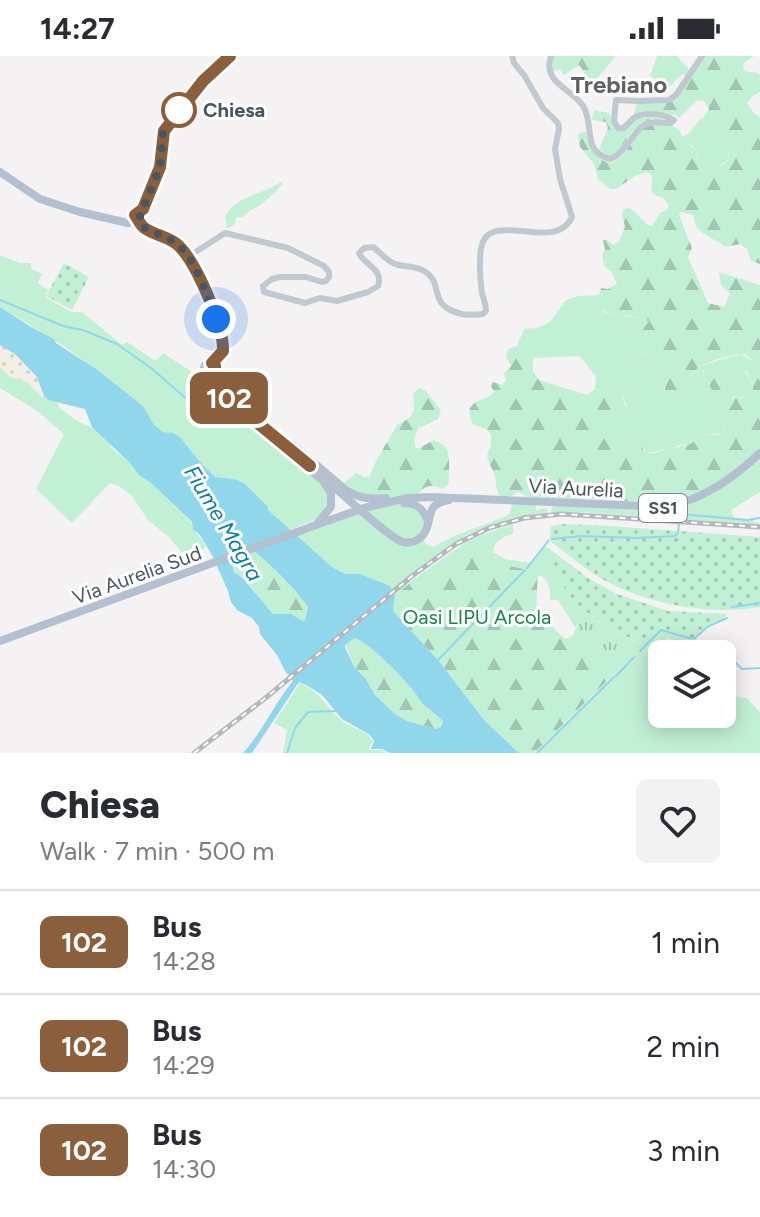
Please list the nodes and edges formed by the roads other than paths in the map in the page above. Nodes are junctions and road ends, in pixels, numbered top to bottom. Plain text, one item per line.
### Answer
1 (230, 56) edge
2 (512, 56) edge
3 (551, 56) edge
4 (702, 56) edge
5 (0, 172) edge
6 (137, 220) junction
7 (188, 257) junction
8 (278, 438) junction
9 (760, 453) edge
10 (307, 466) junction
11 (431, 497) junction
12 (468, 499) junction
13 (379, 504) junction
14 (428, 521) junction
15 (316, 525) junction
16 (0, 641) edge

1 - 6 main road
2 - 7 street
3 - 4 street
5 - 6 main road
6 - 7 main road
7 - 8 main road
8 - 10 main road
8 - 11 main road
9 - 12 main road, Via Aurelia / SS1
10 - 14 main road
10 - 15 main road
11 - 12 main road, Via Aurelia Sud / SS1
11 - 13 main road, Via Aurelia Sud / SS1
12 - 14 main road
13 - 14 main road
13 - 15 main road, Via Aurelia Sud / SS1, bridge
15 - 16 main road, Via Aurelia Sud / SS1

